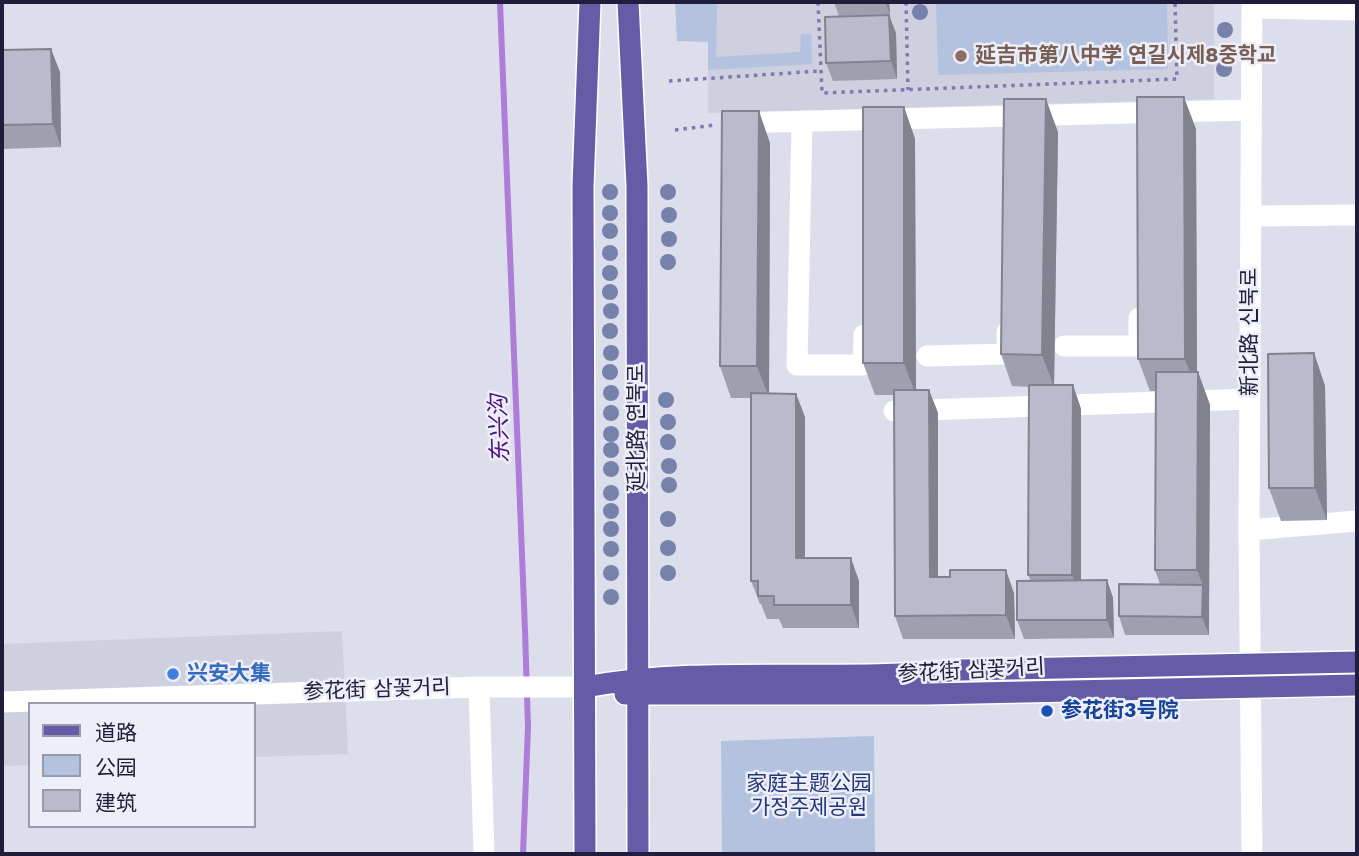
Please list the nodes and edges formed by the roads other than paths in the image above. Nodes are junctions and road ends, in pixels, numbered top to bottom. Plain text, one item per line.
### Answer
1 (590, 2) edge
2 (628, 2) edge
3 (1252, 5) edge
4 (1357, 10) edge
5 (1251, 110) junction
6 (1140, 113) junction
7 (868, 120) junction
8 (802, 121) junction
9 (731, 123) edge
10 (1140, 140) edge
11 (867, 147) edge
12 (1357, 215) edge
13 (1251, 216) junction
14 (1139, 291) edge
15 (864, 310) edge
16 (1007, 312) edge
17 (1064, 346) dead end
18 (927, 356) dead end
19 (1250, 399) junction
20 (894, 411) edge
21 (1357, 521) edge
22 (1249, 530) junction
23 (1357, 662) edge
24 (1250, 663) junction
25 (1357, 685) edge
26 (1251, 686) junction
27 (479, 687) junction
28 (585, 687) junction
29 (637, 687) junction
30 (2, 702) edge
31 (484, 854) edge
32 (585, 854) edge
33 (638, 854) edge
34 (1252, 854) edge

1 - 28 main road
2 - 29 main road, 延北路 연북로
3 - 4 street
3 - 5 street, 新北路 신북로
5 - 6 street
5 - 13 street, 新北路 신북로
6 - 7 street
6 - 10 street
7 - 8 street
7 - 11 street
8 - 9 street
8 - 15 street
12 - 13 street
13 - 19 street, 新北路 신북로
14 - 17 street
16 - 18 street
19 - 20 street
19 - 22 street, 新北路 신북로
21 - 22 street
22 - 24 street, 新北路 신북로
23 - 24 main road, 参花街 삼꽃거리
24 - 26 street, 新北路 신북로
24 - 29 main road, 参花街 삼꽃거리
25 - 26 main road, 参花街 삼꽃거리
26 - 29 main road, 参花街 삼꽃거리
26 - 34 street, 新北路 신북로
27 - 28 street, 参花街 삼꽃거리
27 - 30 street, 参花街 삼꽃거리
27 - 31 street
28 - 29 main road, 参花街 삼꽃거리
28 - 32 main road
29 - 33 main road, 延北路 연북로

